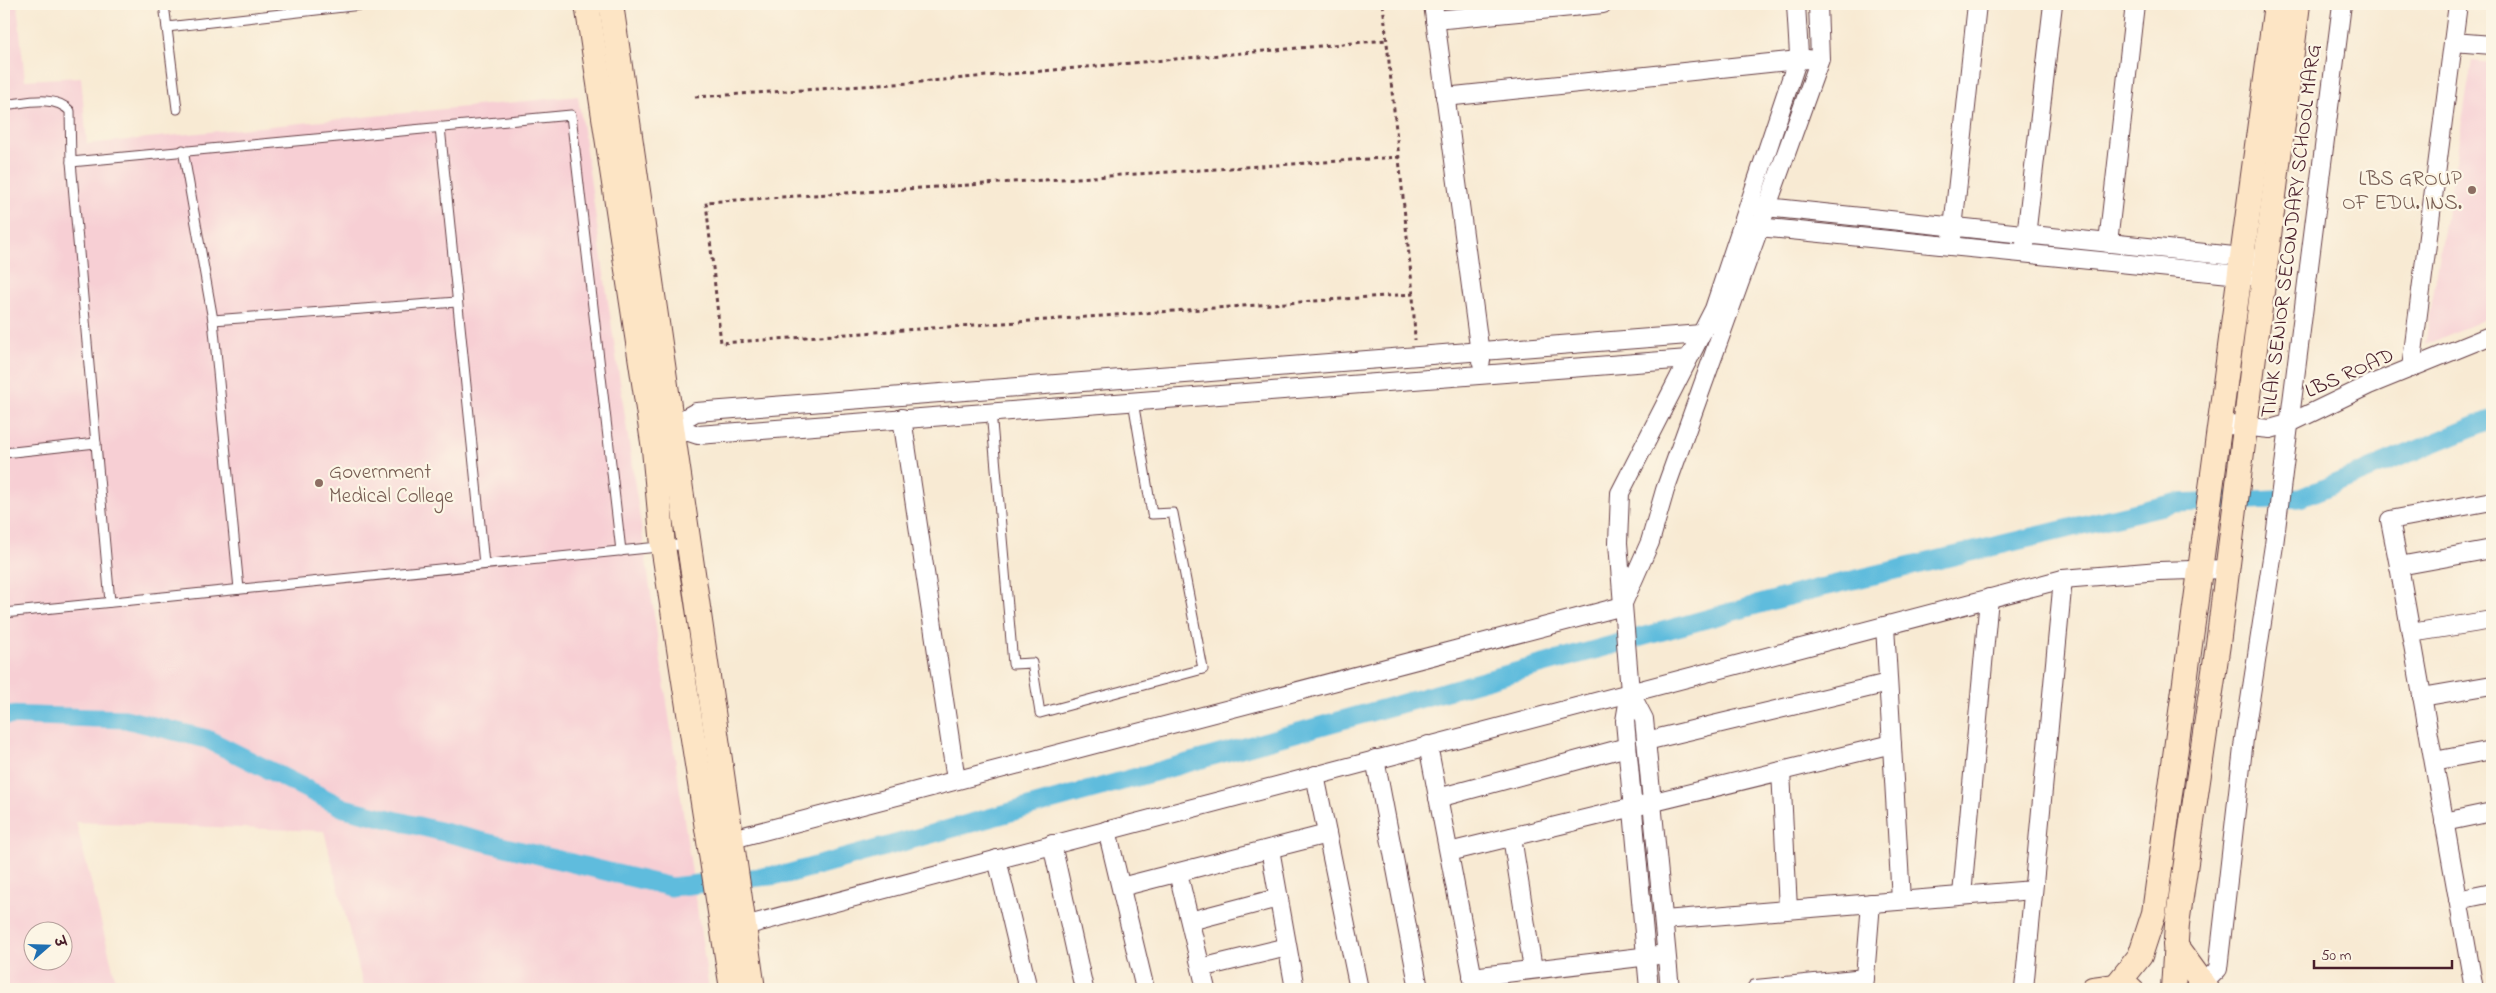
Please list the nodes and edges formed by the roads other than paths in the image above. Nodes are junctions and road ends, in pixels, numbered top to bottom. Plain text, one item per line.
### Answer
1 (164, 4) edge
2 (370, 4) edge
3 (587, 4) edge
4 (610, 4) edge
5 (1603, 4) edge
6 (1796, 4) edge
7 (1818, 4) edge
8 (1977, 4) edge
9 (2053, 4) edge
10 (2135, 4) edge
11 (2276, 4) edge
12 (2298, 4) edge
13 (2342, 4) edge
14 (2458, 4) edge
15 (1434, 12) edge
16 (167, 27) junction
17 (2453, 42) junction
18 (2492, 46) edge
19 (1820, 59) junction
20 (1798, 60) junction
21 (1445, 97) junction
22 (4, 105) edge
23 (177, 109) dead end
24 (440, 127) junction
25 (183, 150) junction
26 (71, 162) junction
27 (1748, 205) junction
28 (1768, 207) junction
29 (1742, 225) junction
30 (1953, 226) junction
31 (1761, 227) junction
32 (2026, 234) junction
33 (2108, 243) junction
34 (1951, 246) junction
35 (2024, 253) junction
36 (2253, 267) junction
37 (458, 302) junction
38 (213, 320) junction
39 (1701, 334) junction
40 (2492, 335) edge
41 (1480, 351) junction
42 (1688, 359) junction
43 (2411, 368) junction
44 (1483, 374) junction
45 (1095, 381) junction
46 (1133, 401) junction
47 (1096, 404) junction
48 (990, 411) junction
49 (902, 418) junction
50 (2220, 424) junction
51 (2288, 424) junction
52 (671, 426) junction
53 (2244, 427) junction
54 (96, 443) junction
55 (4, 453) edge
56 (2492, 500) edge
57 (688, 544) junction
58 (663, 546) junction
59 (2492, 549) edge
60 (621, 551) junction
61 (484, 564) junction
62 (2399, 566) junction
63 (2200, 569) junction
64 (2227, 569) junction
65 (2063, 579) junction
66 (239, 589) junction
67 (1989, 598) junction
68 (110, 602) junction
69 (4, 613) edge
70 (1623, 613) junction
71 (2492, 620) edge
72 (1885, 626) junction
73 (2411, 633) junction
74 (1888, 683) junction
75 (2492, 685) edge
76 (1630, 692) junction
77 (2422, 697) junction
78 (1646, 741) junction
79 (1892, 744) junction
80 (1428, 745) junction
81 (1627, 747) junction
82 (2492, 750) edge
83 (1375, 759) junction
84 (2434, 761) junction
85 (1781, 771) junction
86 (1315, 775) junction
87 (956, 780) junction
88 (1438, 798) junction
89 (1652, 801) junction
90 (1633, 806) junction
91 (2492, 812) edge
92 (2444, 822) junction
93 (1108, 830) junction
94 (1327, 834) junction
95 (1512, 837) junction
96 (1052, 844) junction
97 (1270, 849) junction
98 (722, 851) junction
99 (1448, 852) junction
100 (997, 859) junction
101 (1178, 873) junction
102 (1121, 887) junction
103 (2033, 890) junction
104 (2492, 893) edge
105 (1962, 895) junction
106 (1278, 898) junction
107 (1901, 900) junction
108 (2458, 900) junction
109 (1871, 903) junction
110 (1788, 910) junction
111 (1664, 920) junction
112 (1190, 921) junction
113 (733, 923) junction
114 (2175, 945) junction
115 (1287, 947) junction
116 (1667, 954) junction
117 (1646, 956) junction
118 (1201, 968) junction
119 (1533, 969) junction
120 (1474, 983) edge
121 (1864, 984) edge
122 (2114, 988) edge
123 (2202, 988) edge
124 (732, 989) edge
125 (753, 989) edge
126 (1028, 989) edge
127 (1084, 989) edge
128 (1145, 989) edge
129 (1206, 989) edge
130 (1295, 989) edge
131 (1358, 989) edge
132 (1419, 989) edge
133 (1649, 989) edge
134 (1670, 989) edge
135 (1756, 989) edge
136 (2024, 989) edge
137 (2173, 989) edge
138 (2474, 989) edge

1 - 16 lane
2 - 16 lane
3 - 58 street
4 - 52 street
5 - 15 street
6 - 20 street
7 - 19 street
8 - 30 street
9 - 32 street
10 - 33 street
11 - 36 street
12 - 36 street
13 - 51 street, TILAK SENIOR SECONDARY SCHOOL MARG
14 - 17 street
15 - 21 street
16 - 23 lane
17 - 18 street
17 - 43 street
19 - 20 street
19 - 28 street
20 - 21 street
20 - 27 street
21 - 41 street
22 - 26 lane
24 - 25 lane
24 - 37 lane
24 - 60 lane
25 - 26 lane
25 - 38 lane
26 - 54 lane
27 - 28 street
27 - 29 street
28 - 30 street
28 - 31 street
29 - 31 street
29 - 39 street
30 - 32 street
30 - 34 street
31 - 34 street
31 - 70 street
32 - 33 street
32 - 35 street
33 - 36 street
34 - 35 street
35 - 36 street
36 - 50 street
36 - 53 street
37 - 38 lane
37 - 61 lane
38 - 66 lane
39 - 41 street
39 - 42 street
40 - 43 street, LBS ROAD
41 - 44 street
41 - 45 street
42 - 44 street
42 - 70 street
43 - 51 street, LBS ROAD
44 - 46 street
45 - 47 street
45 - 52 street
46 - 47 street
46 - 48 lane
47 - 48 street
48 - 49 street
49 - 52 street
49 - 87 street
50 - 53 street, LBS ROAD
50 - 63 street
51 - 53 street, LBS ROAD
51 - 123 street, TILAK SENIOR SECONDARY SCHOOL MARG
52 - 57 street
53 - 64 street
54 - 55 lane
54 - 68 lane
56 - 62 street
57 - 58 lane
57 - 98 street
58 - 60 lane
58 - 98 street
59 - 62 street
60 - 61 lane
61 - 66 lane
62 - 73 street
63 - 64 street
63 - 65 street
63 - 122 street
64 - 114 street
65 - 67 street
65 - 103 street
66 - 68 lane
67 - 72 street
67 - 105 street
68 - 69 lane
70 - 76 street
70 - 87 street
71 - 73 street
72 - 74 street
72 - 76 street
73 - 77 street
74 - 78 street
74 - 79 street
75 - 77 street
76 - 78 street
76 - 80 street
76 - 81 street
77 - 84 street
78 - 89 street
79 - 85 street
79 - 107 street
80 - 83 street
80 - 88 street
81 - 88 street
81 - 90 street
82 - 84 street
83 - 86 street
83 - 132 street
84 - 92 street
85 - 89 street
85 - 110 street
86 - 93 street
86 - 94 street
87 - 98 street
88 - 99 street
89 - 90 street
89 - 111 street
90 - 95 street
90 - 117 street
91 - 92 street
92 - 108 street
93 - 96 street
93 - 102 street
94 - 97 street
94 - 131 street
95 - 99 street
95 - 119 street
96 - 100 street
96 - 127 street
97 - 101 street
97 - 106 street
98 - 113 street
99 - 120 street
100 - 113 street
100 - 126 street
101 - 102 street
101 - 112 street
102 - 128 street
103 - 105 street
103 - 136 street
104 - 108 street
105 - 107 street
106 - 112 street
106 - 115 street
107 - 109 street
108 - 138 street
109 - 110 street
109 - 121 street
110 - 111 street
111 - 116 street
112 - 118 street
113 - 124 street
113 - 125 street
114 - 123 street
114 - 137 street
115 - 118 street
115 - 130 street
116 - 117 street
116 - 134 street
117 - 119 street
117 - 133 street
118 - 129 street
119 - 120 street
121 - 135 street

